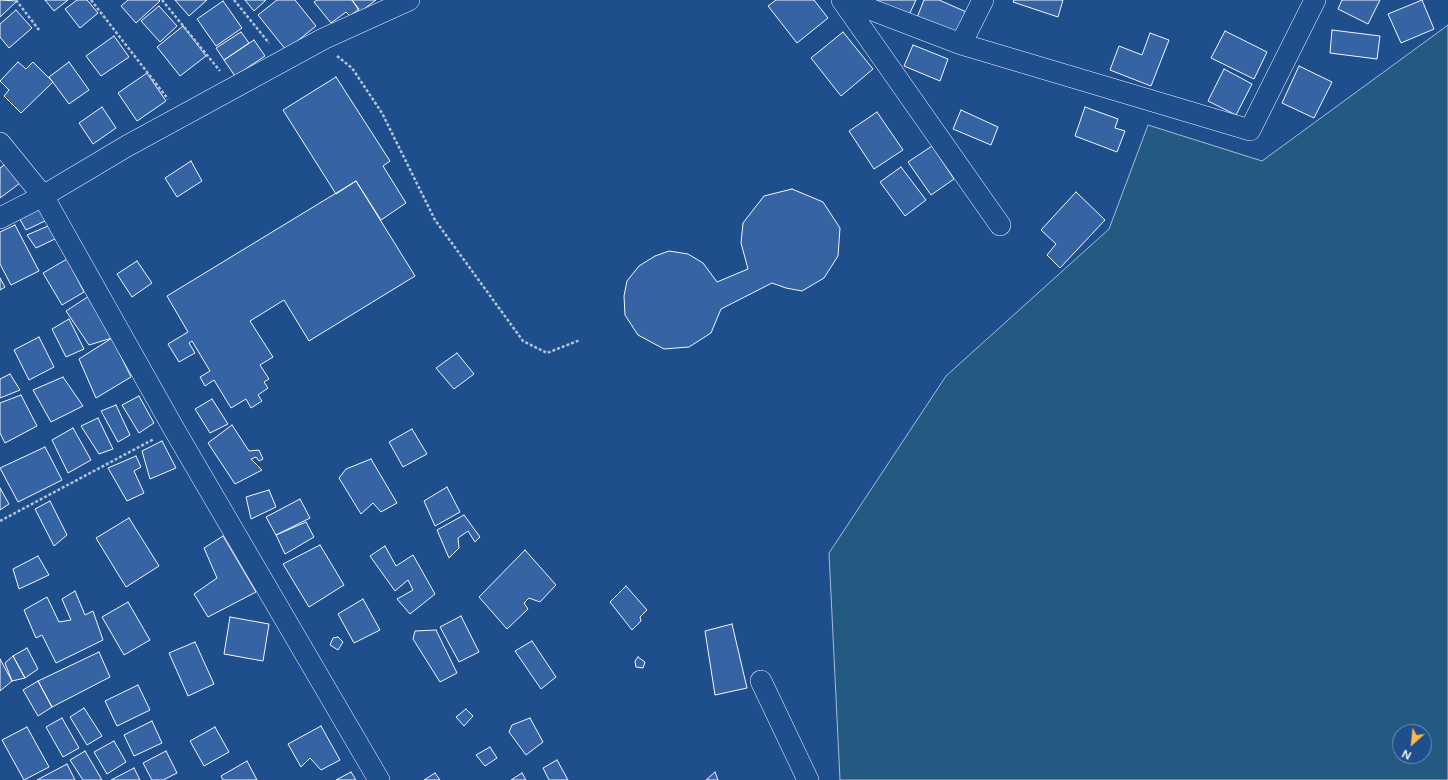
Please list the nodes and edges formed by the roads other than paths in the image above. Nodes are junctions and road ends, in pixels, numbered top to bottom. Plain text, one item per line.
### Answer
1 (409, 0) edge
2 (842, 0) edge
3 (846, 0) edge
4 (983, 0) edge
5 (1315, 0) edge
6 (961, 44) junction
7 (0, 143) edge
8 (43, 196) junction
9 (0, 218) edge
10 (1000, 225) dead end
11 (761, 681) dead end
12 (379, 780) edge
13 (808, 780) edge

1 - 8 street
2 - 10 street
3 - 6 street
4 - 6 street
5 - 6 street
7 - 8 street
8 - 9 street
8 - 12 street
11 - 13 street

